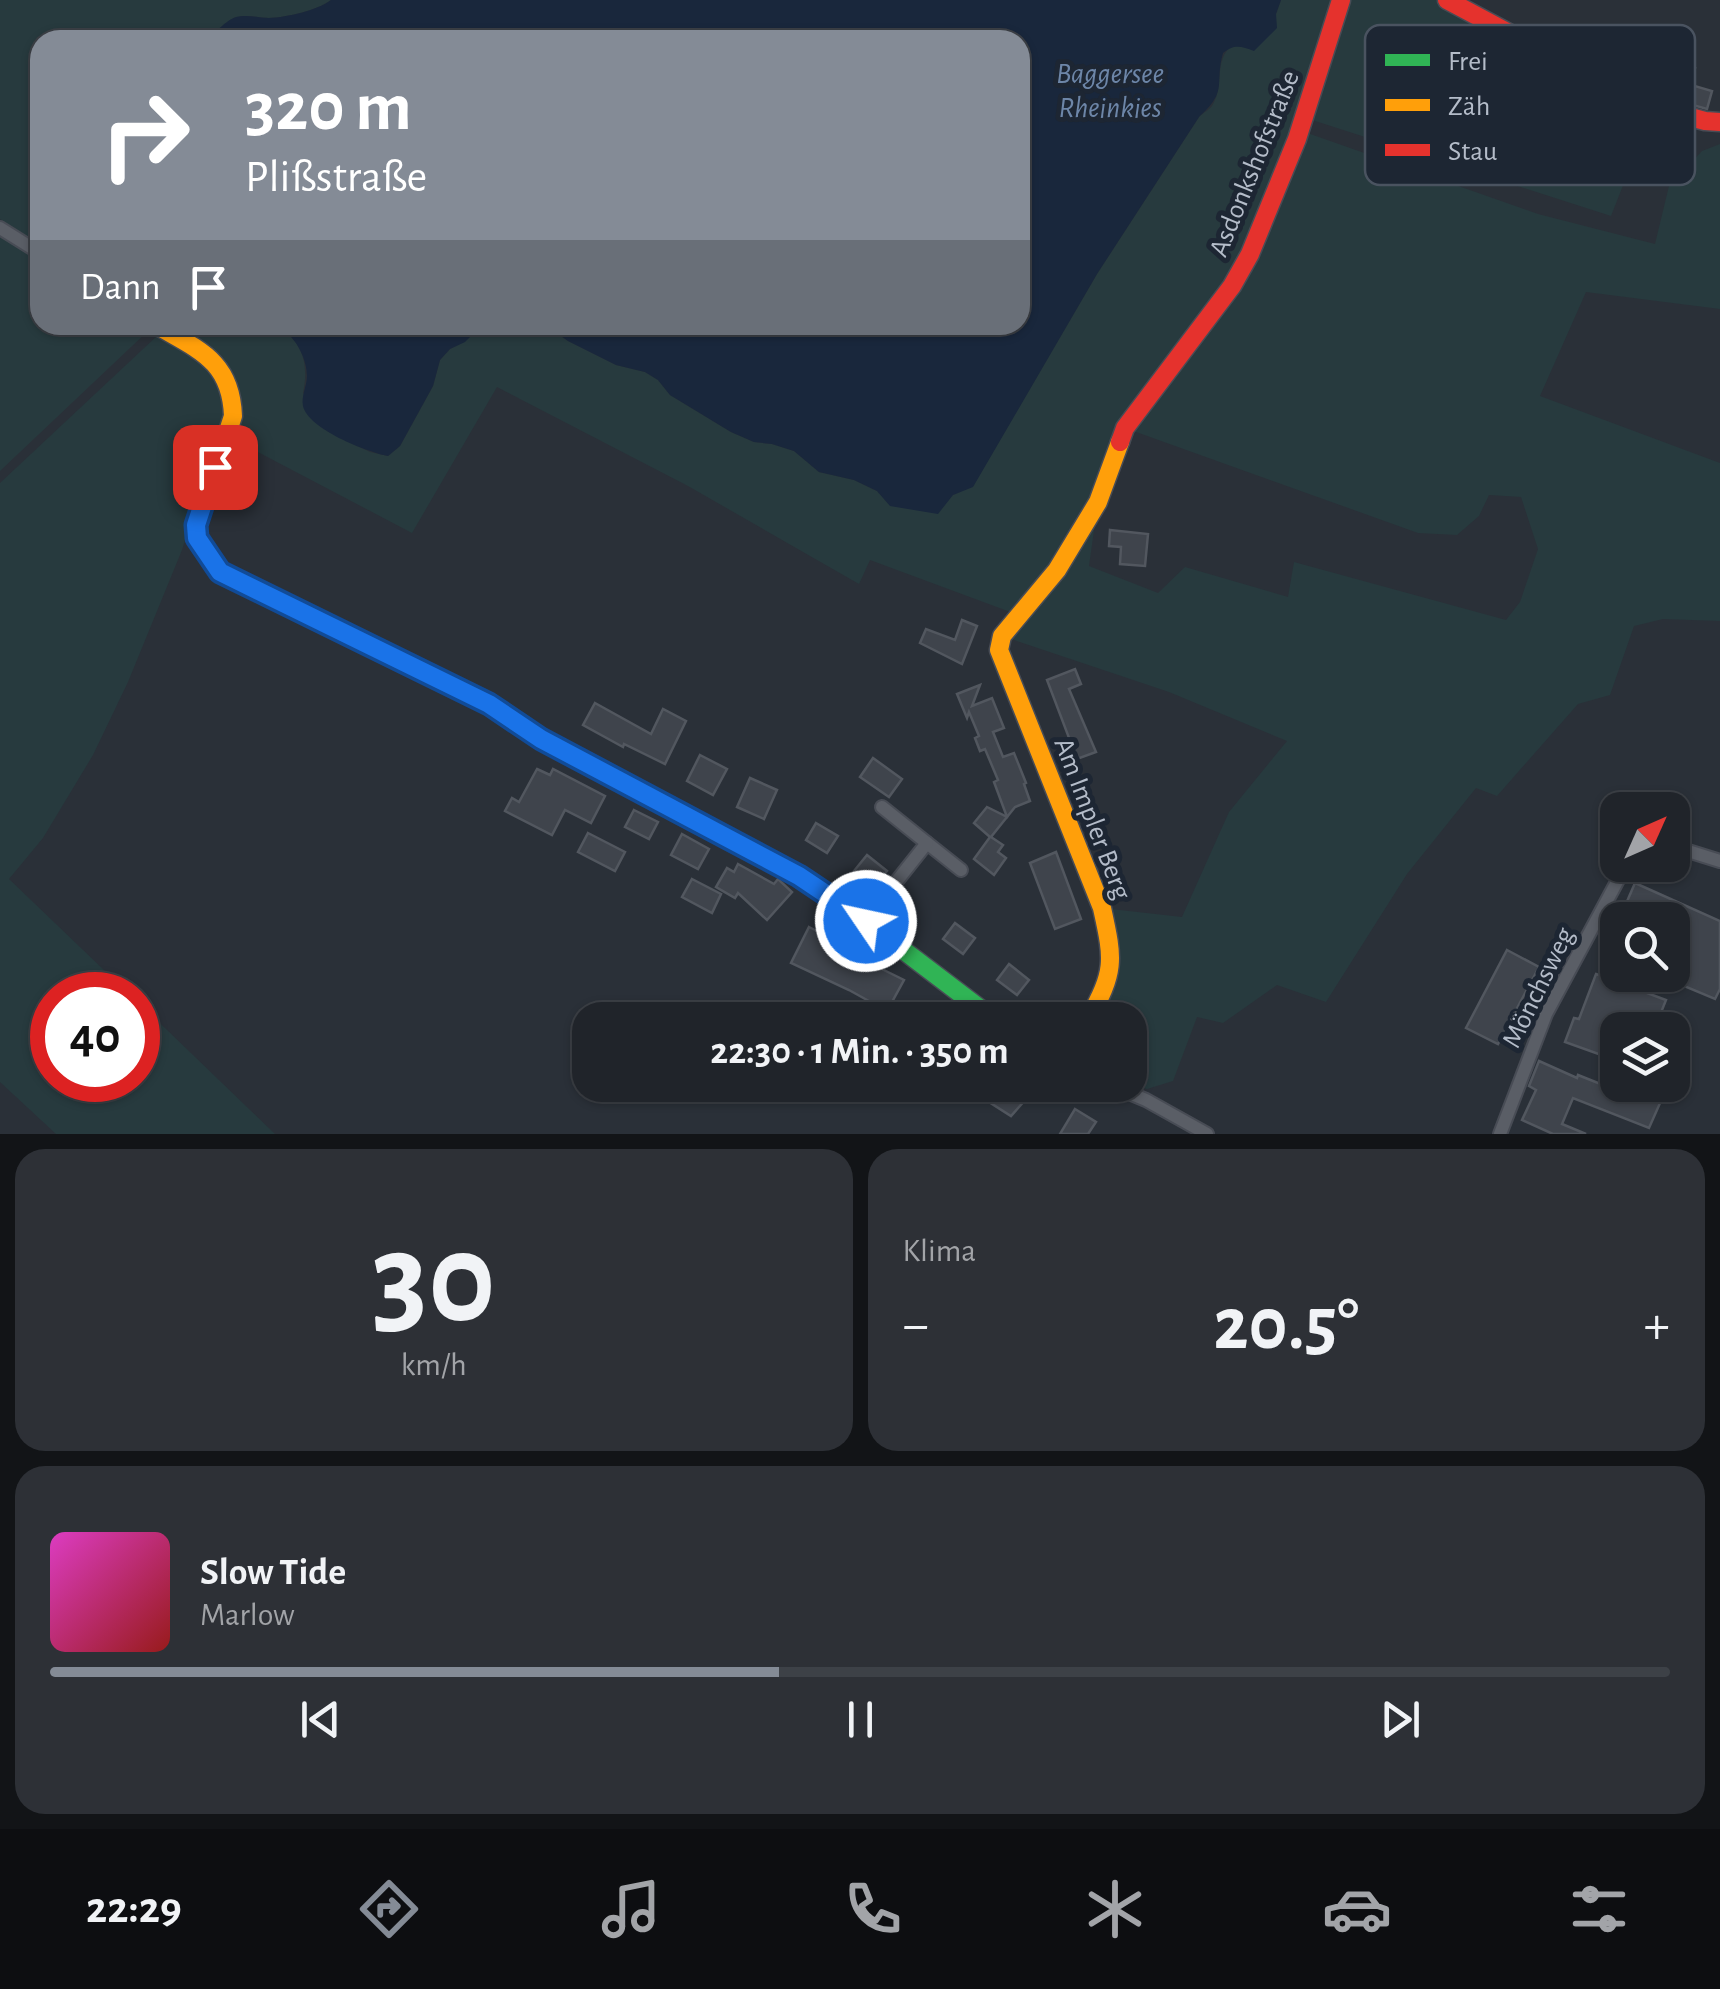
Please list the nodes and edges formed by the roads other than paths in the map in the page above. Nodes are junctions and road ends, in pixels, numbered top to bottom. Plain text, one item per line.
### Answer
1 (1341, 0) edge
2 (1447, 0) edge
3 (1494, 25) edge
4 (1695, 118) edge
5 (1720, 122) edge
6 (0, 228) edge
7 (30, 247) edge
8 (172, 335) edge
9 (1002, 636) joint
10 (882, 807) dead end
11 (927, 843) junction
12 (1690, 852) edge
13 (1720, 861) edge
14 (962, 870) dead end
15 (1617, 882) edge
16 (866, 921) junction
17 (972, 1002) edge
18 (1098, 1002) edge
19 (1147, 1101) edge
20 (1207, 1134) edge
21 (1500, 1134) edge

1 - 9 street, Asdonkshofstraße
2 - 3 street
4 - 5 street
6 - 7 street
8 - 16 street
9 - 18 street, Am Impler Berg
10 - 11 street
11 - 14 street
11 - 16 street
12 - 13 street
15 - 21 street, Mönchsweg
16 - 17 street
19 - 20 street

